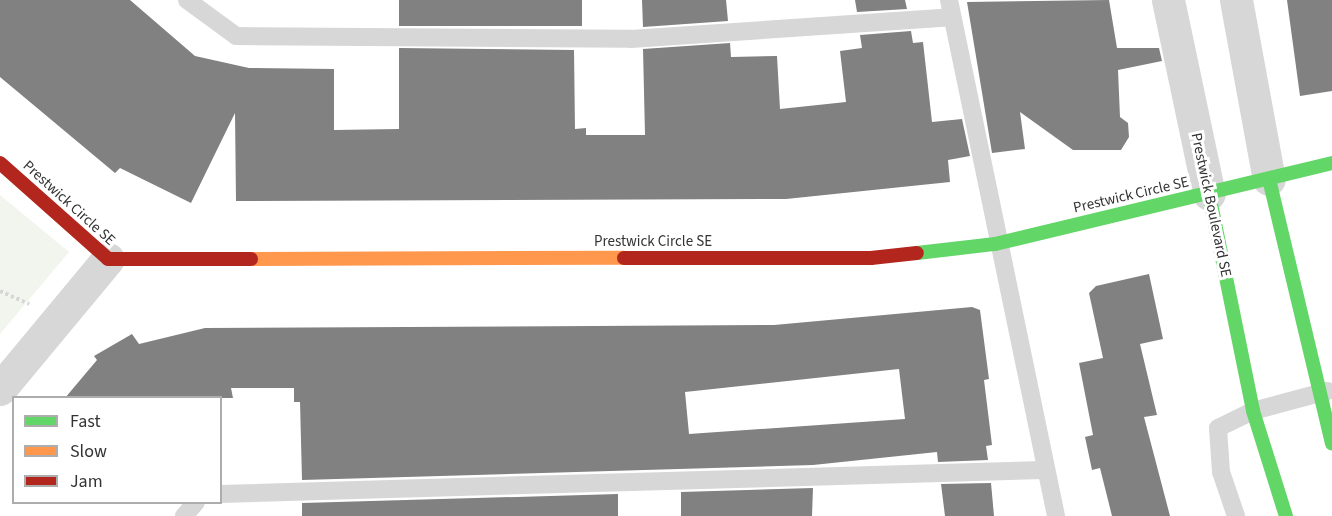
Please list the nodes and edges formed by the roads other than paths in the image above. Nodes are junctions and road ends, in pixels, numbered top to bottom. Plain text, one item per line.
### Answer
1 (187, 0) edge
2 (1168, 0) edge
3 (1236, 0) edge
4 (950, 8) edge
5 (0, 163) edge
6 (1332, 163) edge
7 (1269, 179) junction
8 (1209, 194) junction
9 (995, 244) junction
10 (108, 259) junction
11 (0, 389) edge
12 (1324, 391) edge
13 (1253, 411) junction
14 (1332, 444) edge
15 (1044, 470) junction
16 (222, 494) edge
17 (194, 504) edge
18 (184, 516) edge
19 (1056, 516) edge
20 (1236, 516) edge
21 (1286, 516) edge

1 - 4 lane
2 - 8 street, Prestwick Boulevard SE
3 - 7 street
4 - 9 lane
5 - 10 street, Prestwick Circle SE
6 - 7 street, Prestwick Circle SE
7 - 8 street, Prestwick Circle SE
7 - 12 street
8 - 9 street, Prestwick Circle SE
8 - 13 street, Prestwick Boulevard SE
9 - 10 street, Prestwick Circle SE
9 - 15 lane
10 - 11 street
12 - 13 lane
12 - 14 street
13 - 20 lane
13 - 21 street, Prestwick Boulevard SE
15 - 16 lane
15 - 19 lane
17 - 18 lane

